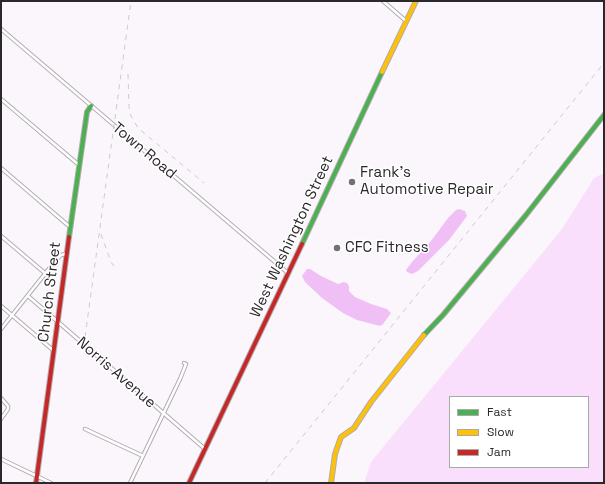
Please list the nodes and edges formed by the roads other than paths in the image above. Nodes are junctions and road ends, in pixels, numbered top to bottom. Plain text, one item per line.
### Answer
1 (383, 1) edge
2 (416, 1) edge
3 (407, 21) junction
4 (1, 29) edge
5 (1, 99) edge
6 (91, 106) junction
7 (604, 115) edge
8 (78, 165) junction
9 (1, 168) edge
10 (70, 227) junction
11 (1, 236) edge
12 (66, 254) junction
13 (288, 273) junction
14 (46, 274) junction
15 (28, 296) junction
16 (1, 306) edge
17 (12, 316) junction
18 (58, 323) junction
19 (1, 329) edge
20 (54, 352) junction
21 (184, 363) dead end
22 (1, 398) edge
23 (164, 413) junction
24 (1, 418) edge
25 (86, 429) dead end
26 (205, 449) junction
27 (143, 456) junction
28 (1, 459) edge
29 (37, 476) junction
30 (36, 483) edge
31 (51, 483) edge
32 (130, 483) edge
33 (189, 483) edge
34 (331, 483) edge

1 - 3 street
2 - 3 street, West Washington Street
3 - 13 street, West Washington Street
4 - 6 street, Town Road
5 - 8 street
6 - 8 street, Church Street
6 - 13 street, Town Road
7 - 34 street
8 - 10 street, Church Street
9 - 10 street
10 - 12 street, Church Street
11 - 14 street
12 - 14 street
12 - 18 street, Church Street
13 - 26 street, West Washington Street
14 - 15 street
15 - 17 street
15 - 18 street, Norris Avenue
16 - 17 street
17 - 19 street
17 - 20 street
18 - 20 street, Church Street
18 - 23 street, Norris Avenue
20 - 29 street, Church Street
21 - 23 street
22 - 24 street
23 - 26 street, Norris Avenue
23 - 27 street
25 - 27 street
26 - 33 street, West Washington Street
27 - 32 street
28 - 29 street
29 - 30 street, Church Street
29 - 31 street

